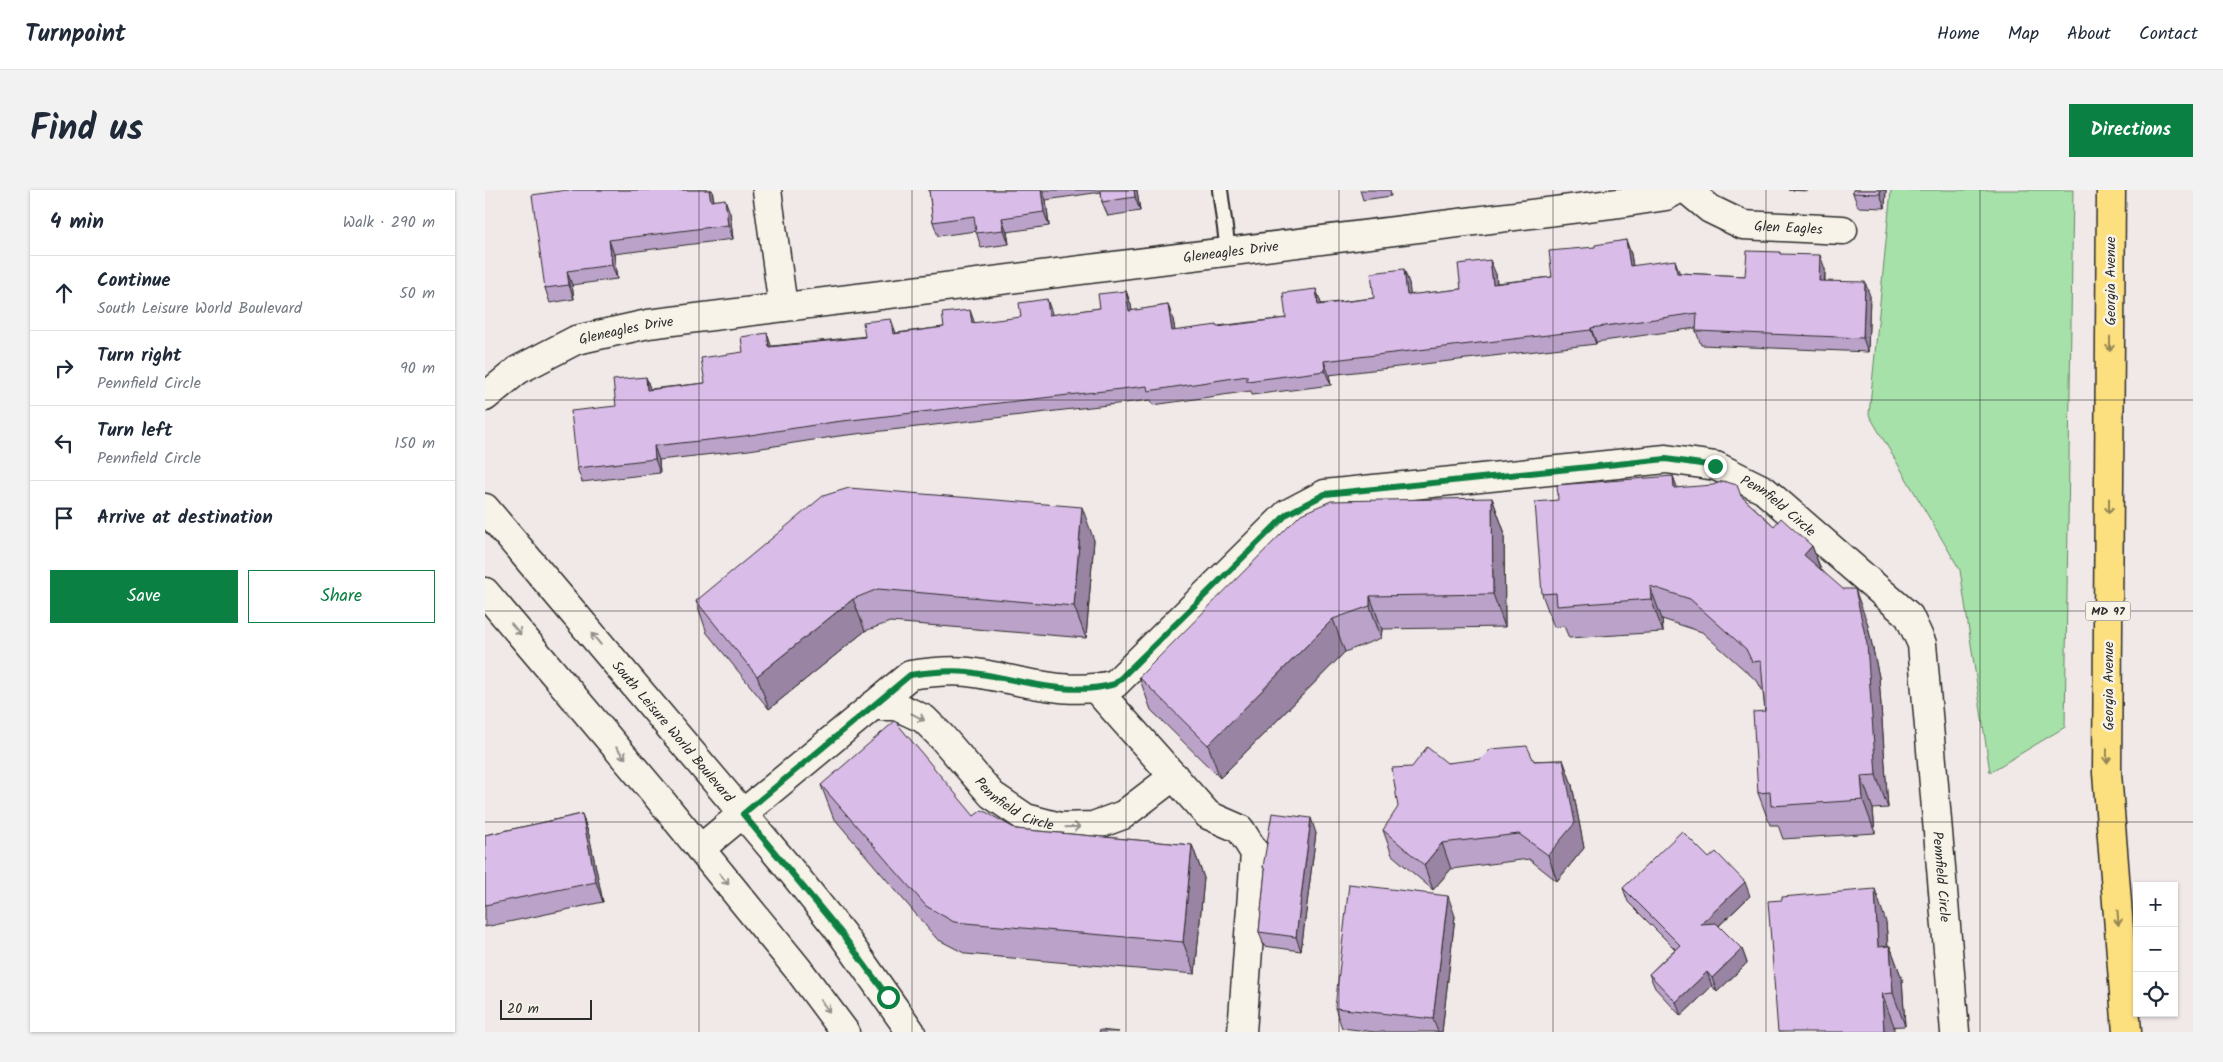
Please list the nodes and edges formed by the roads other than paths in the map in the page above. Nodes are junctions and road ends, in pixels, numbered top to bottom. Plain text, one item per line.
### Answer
1 (767, 190) edge
2 (1220, 190) edge
3 (1677, 190) edge
4 (1687, 190) edge
5 (2111, 190) edge
6 (1843, 230) dead end
7 (1228, 251) junction
8 (783, 307) junction
9 (485, 397) edge
10 (485, 508) edge
11 (485, 592) edge
12 (1097, 689) junction
13 (872, 706) junction
14 (1174, 776) junction
15 (743, 814) junction
16 (700, 849) junction
17 (845, 1032) edge
18 (911, 1032) edge
19 (1242, 1032) edge
20 (1955, 1032) edge
21 (2127, 1032) edge

1 - 8 street
2 - 7 lane
3 - 7 street, Gleneagles Drive
4 - 6 street, Glen Eagles
5 -> 21 main road, Georgia Avenue / MD 97
7 - 8 street, Gleneagles Drive
8 - 9 street, Gleneagles Drive
15 -> 10 street, South Leisure World Boulevard
11 -> 16 street
12 - 13 street, Pennfield Circle
12 - 14 street
12 - 20 street, Pennfield Circle
13 -> 14 street, Pennfield Circle
13 - 15 street, Pennfield Circle
14 - 19 street
15 - 16 street, Pennfield Circle
15 - 18 street, South Leisure World Boulevard
16 -> 17 street

